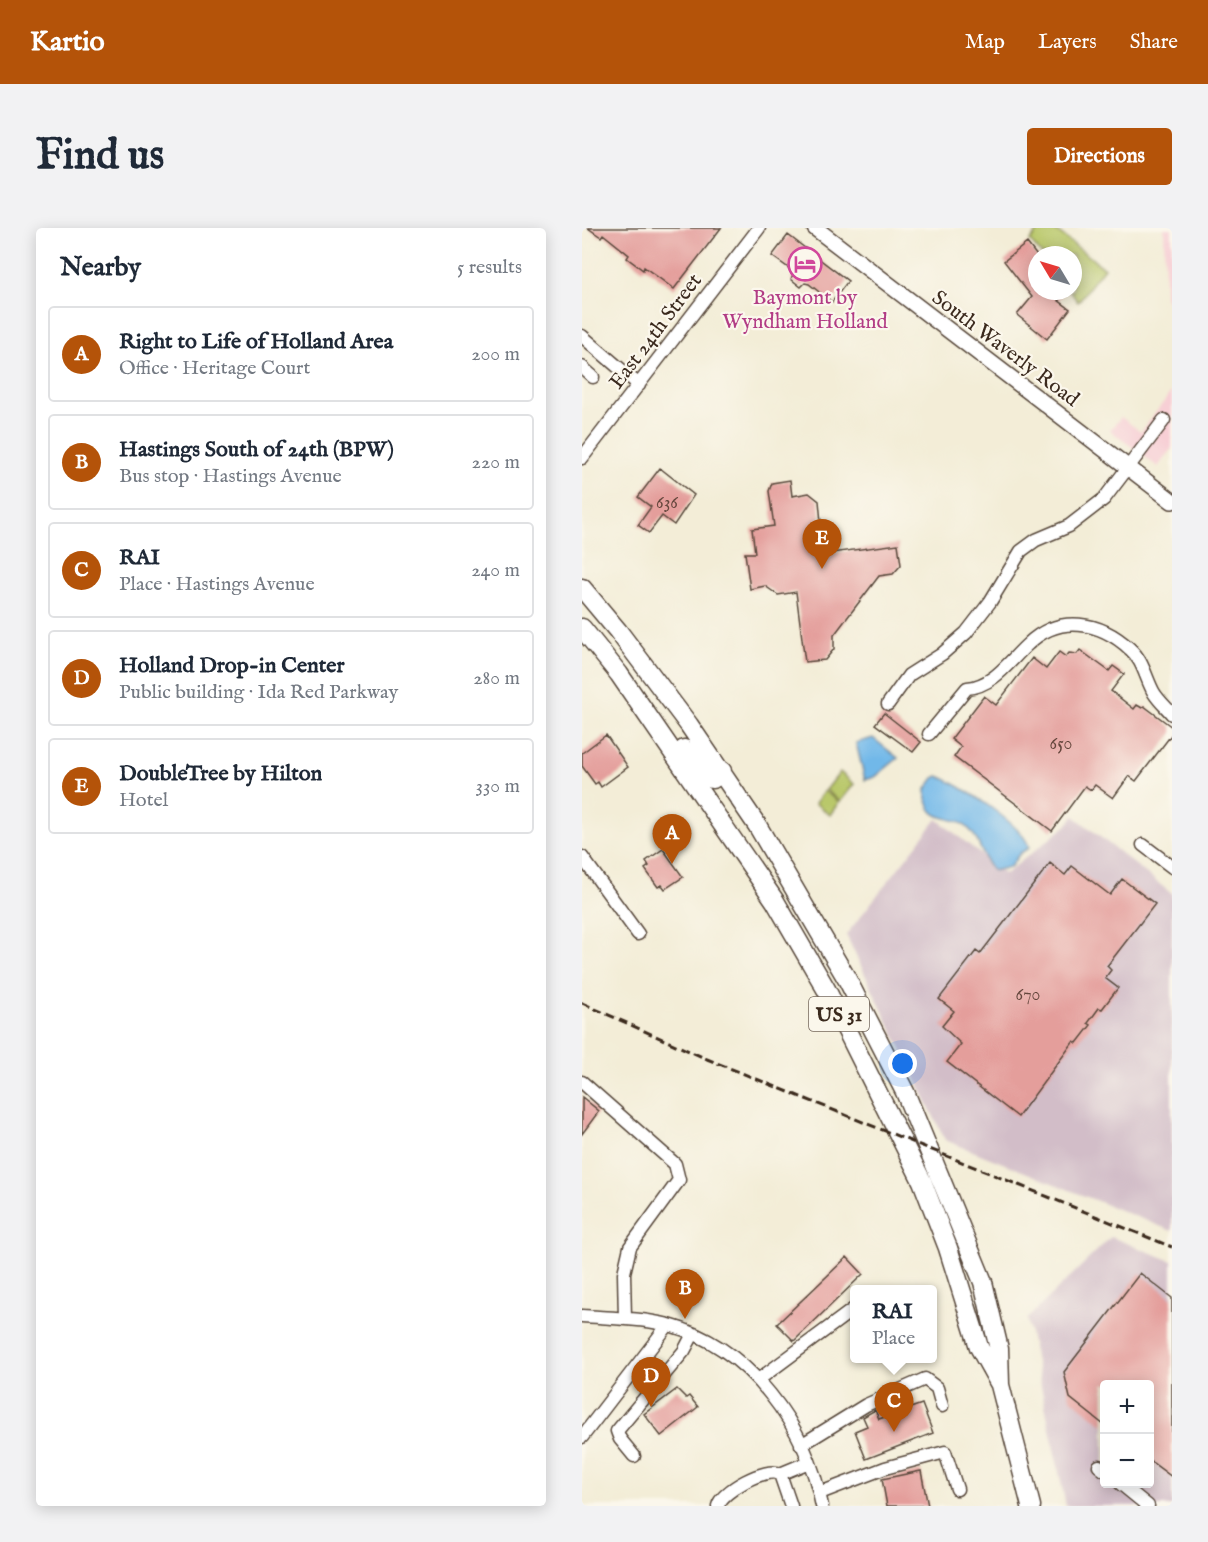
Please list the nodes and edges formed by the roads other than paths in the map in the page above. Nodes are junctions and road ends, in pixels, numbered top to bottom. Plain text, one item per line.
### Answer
1 (759, 228) edge
2 (815, 228) edge
3 (582, 336) edge
4 (582, 367) edge
5 (593, 377) dead end
6 (639, 385) junction
7 (1164, 420) dead end
8 (582, 458) edge
9 (1128, 468) junction
10 (1172, 501) edge
11 (582, 588) edge
12 (582, 628) edge
13 (619, 674) junction
14 (888, 704) dead end
15 (1172, 714) edge
16 (929, 734) dead end
17 (722, 771) junction
18 (1143, 845) dead end
19 (582, 857) edge
20 (1172, 867) edge
21 (638, 934) dead end
22 (582, 1082) edge
23 (850, 1312) edge
24 (582, 1316) edge
25 (625, 1319) junction
26 (668, 1325) junction
27 (693, 1334) junction
28 (758, 1380) junction
29 (1000, 1384) junction
30 (942, 1406) dead end
31 (584, 1429) edge
32 (801, 1445) junction
33 (634, 1456) dead end
34 (809, 1462) junction
35 (780, 1474) junction
36 (1125, 1488) edge
37 (957, 1489) dead end
38 (821, 1500) edge
39 (718, 1506) edge
40 (791, 1506) edge
41 (1031, 1506) edge
42 (1148, 1506) edge

1 - 6 street, East 24th Street
2 - 9 main road, South Waverly Road
3 - 6 street
4 - 5 street
6 - 8 street, East 24th Street
7 - 9 street
9 - 10 main road, South Waverly Road
9 - 14 street
11 - 17 highway, US 31
12 - 13 highway, US 31
13 - 17 highway
13 - 29 highway, US 31
15 - 16 street
17 - 29 highway, US 31
18 - 20 street
19 - 21 street
22 - 25 street
23 - 28 street
24 - 25 street
25 - 26 street
26 - 27 street
26 - 31 street
27 - 28 street
27 - 33 street
28 - 32 street
29 - 41 highway, US 31
30 - 32 street
32 - 34 street
34 - 35 street
34 - 38 street
35 - 39 street
35 - 40 street
36 - 42 street
37 - 38 street

